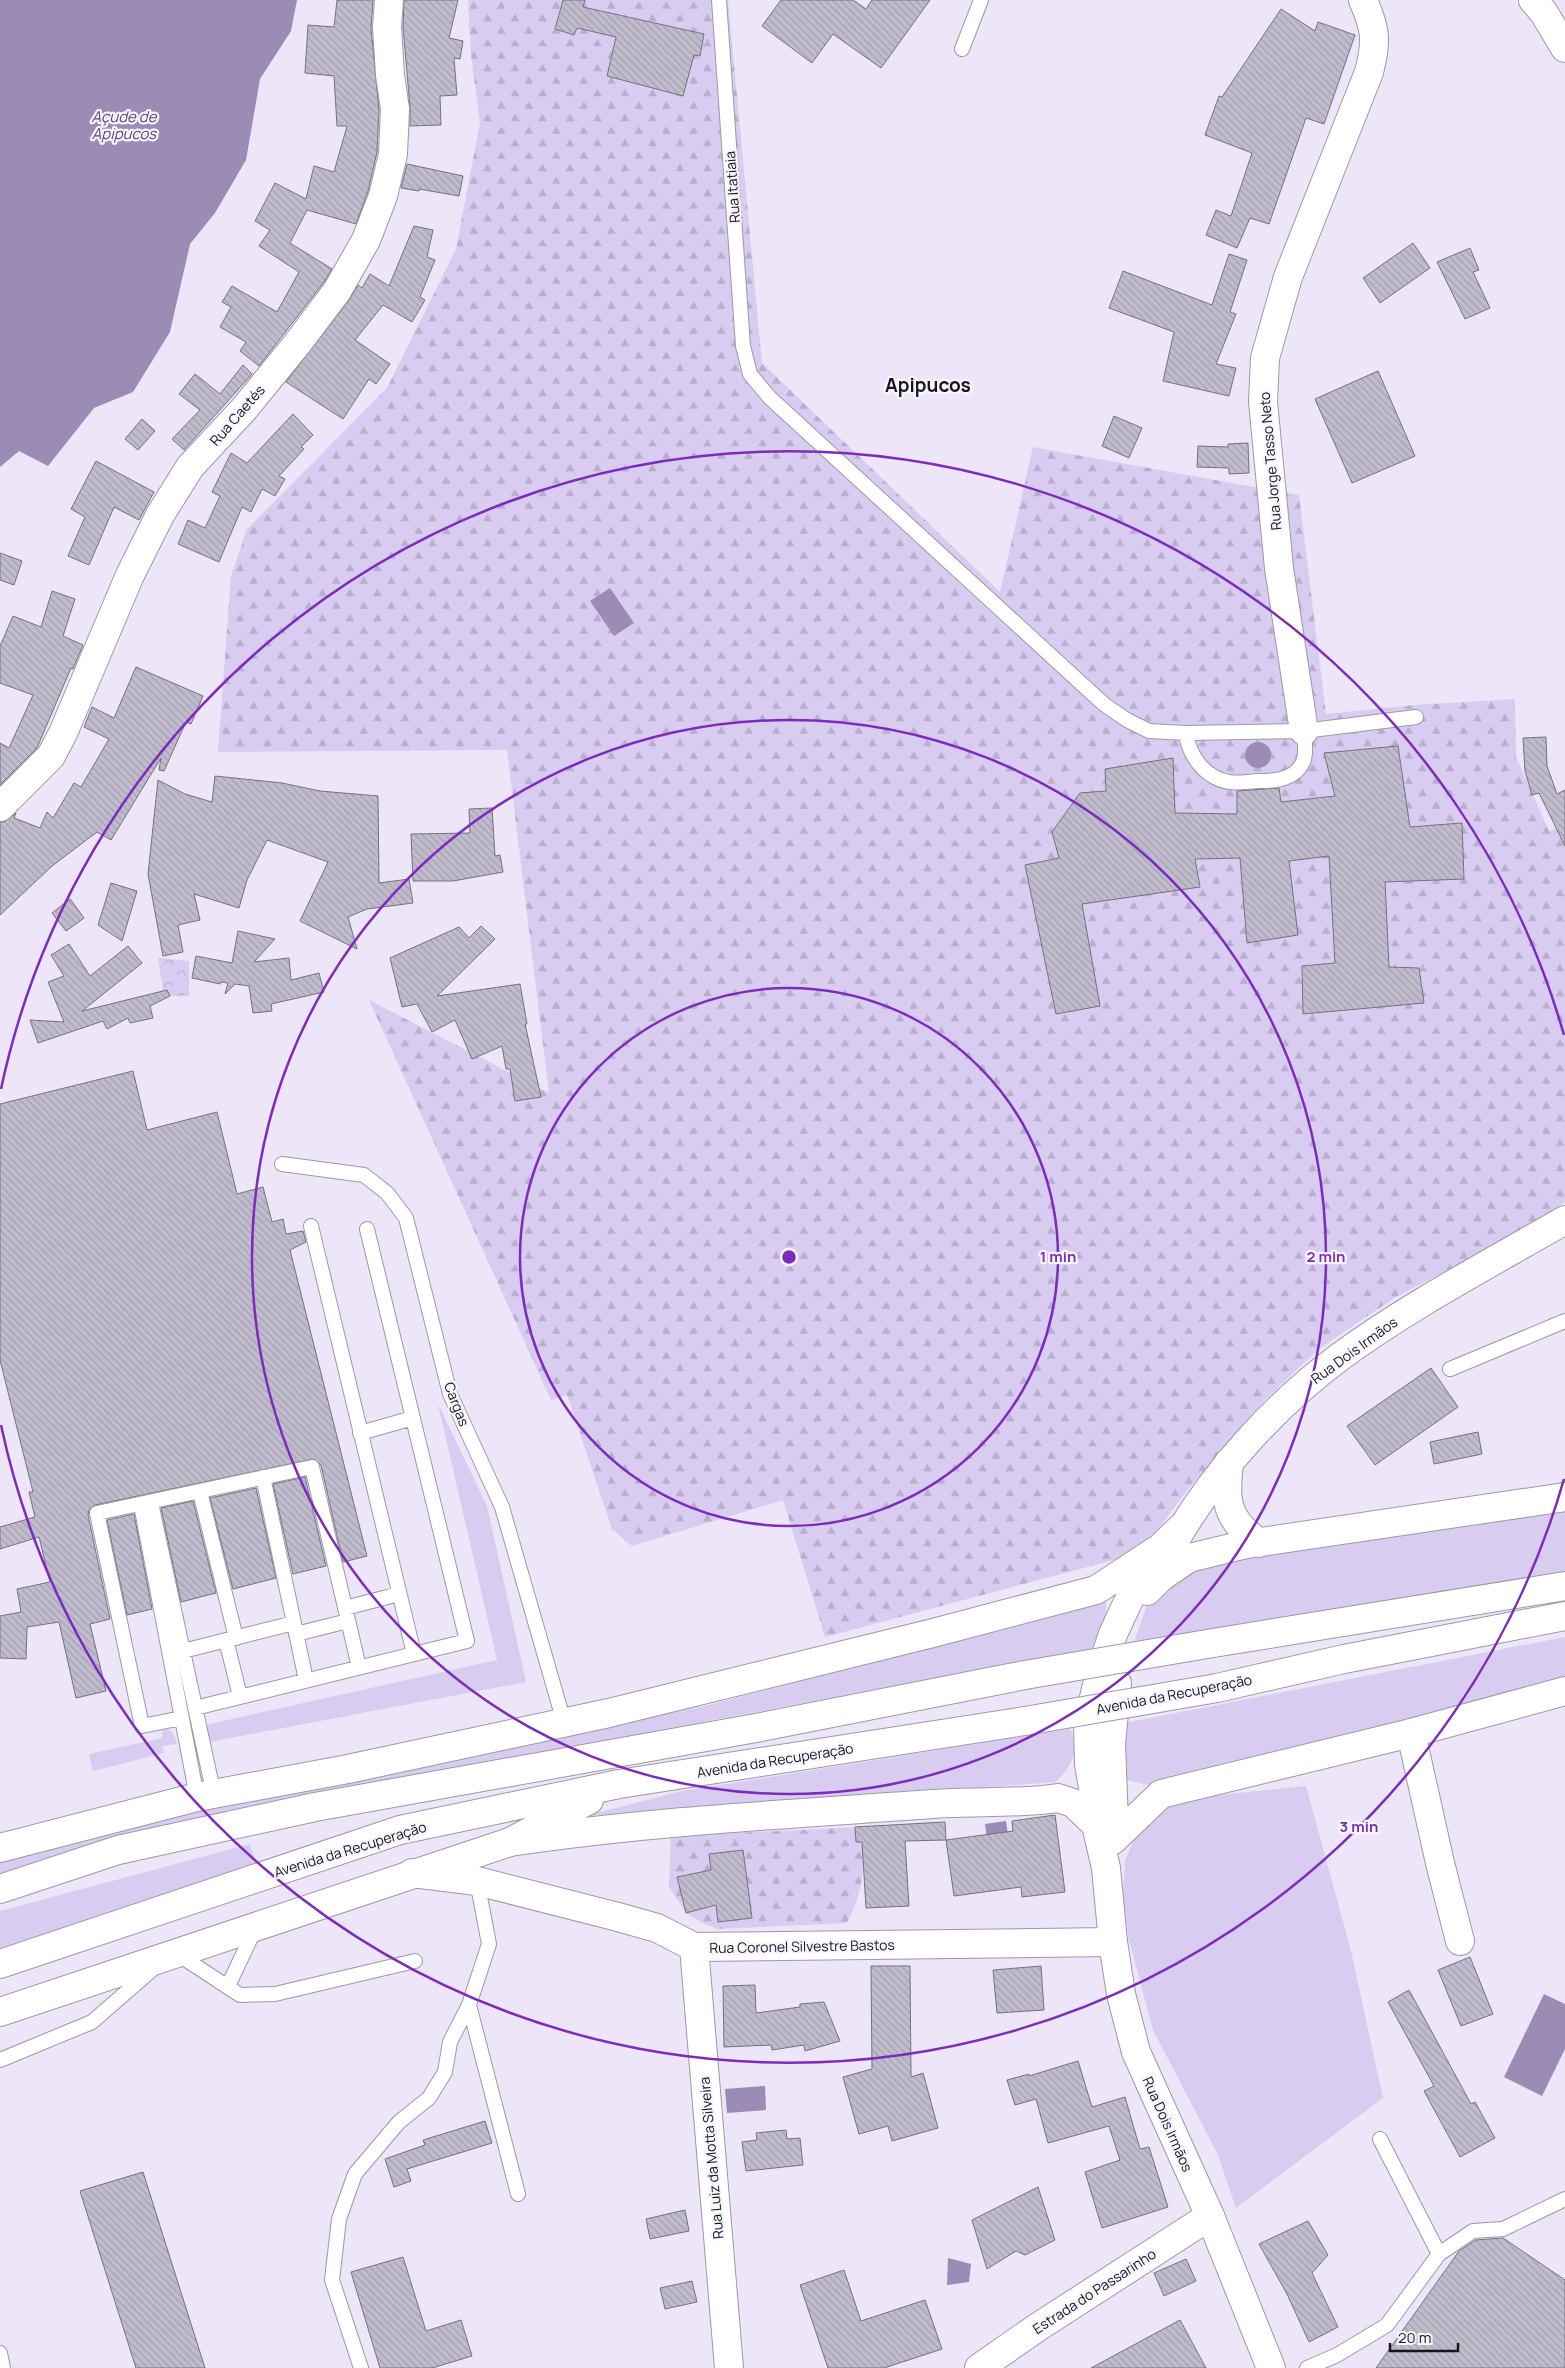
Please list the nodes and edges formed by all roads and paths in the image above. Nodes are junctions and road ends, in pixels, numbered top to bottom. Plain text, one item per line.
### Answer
1 (389, 0) edge
2 (720, 0) edge
3 (980, 0) edge
4 (1363, 0) edge
5 (1532, 0) edge
6 (1565, 48) edge
7 (962, 49) dead end
8 (1416, 717) dead end
9 (1304, 731) junction
10 (1186, 733) junction
11 (0, 807) edge
12 (282, 1164) dead end
13 (1565, 1220) edge
14 (311, 1226) dead end
15 (367, 1229) dead end
16 (1565, 1321) edge
17 (1450, 1369) dead end
18 (413, 1418) junction
19 (360, 1433) junction
20 (1229, 1462) junction
21 (263, 1478) junction
22 (200, 1492) junction
23 (1565, 1497) edge
24 (146, 1504) junction
25 (1182, 1527) junction
26 (1259, 1543) junction
27 (1160, 1548) junction
28 (1565, 1586) edge
29 (1096, 1590) junction
30 (1147, 1591) junction
31 (400, 1594) junction
32 (346, 1614) junction
33 (1565, 1616) edge
34 (1120, 1619) junction
35 (295, 1629) junction
36 (231, 1639) junction
37 (183, 1652) junction
38 (414, 1654) junction
39 (359, 1667) junction
40 (306, 1680) junction
41 (1565, 1691) edge
42 (240, 1696) junction
43 (195, 1708) junction
44 (182, 1718) junction
45 (564, 1722) junction
46 (1411, 1733) junction
47 (1089, 1764) junction
48 (1112, 1777) junction
49 (619, 1784) junction
50 (1161, 1794) junction
51 (206, 1796) junction
52 (1055, 1798) junction
53 (1104, 1832) junction
54 (510, 1842) junction
55 (0, 1848) edge
56 (412, 1873) junction
57 (477, 1881) junction
58 (0, 1888) edge
59 (257, 1925) junction
60 (1112, 1942) junction
61 (1460, 1942) dead end
62 (694, 1947) junction
63 (171, 1955) junction
64 (415, 1961) dead end
65 (0, 1964) edge
66 (228, 1986) junction
67 (468, 2005) junction
68 (0, 2012) edge
69 (0, 2060) edge
70 (1380, 2139) dead end
71 (518, 2194) dead end
72 (1565, 2199) edge
73 (1210, 2216) junction
74 (1439, 2254) junction
75 (0, 2352) edge
76 (3, 2368) edge
77 (361, 2368) edge
78 (729, 2368) edge
79 (979, 2368) edge
80 (1271, 2368) edge
81 (1307, 2368) edge

1 - 11 main road, Rua Caetés
2 - 10 lane, Rua Itatiaia
3 - 7 lane
4 - 9 main road, Rua Jorge Tasso Neto
5 - 6 main road
8 - 9 lane
9 - 10 lane
9 - 10 lane
12 - 45 lane, Cargas
13 - 20 main road, Rua Dois Irmãos
14 - 19 lane
15 - 18 lane
16 - 17 lane
18 - 19 lane
18 - 38 lane
19 - 31 lane
20 - 25 main road, Rua Dois Irmãos
20 - 26 main road
21 - 22 lane
21 - 32 lane
21 - 35 lane
22 - 24 lane
22 - 36 lane
23 - 26 main road
24 - 37 lane
24 - 44 lane
24 - 44 lane
25 - 27 main road, Rua Dois Irmãos
25 - 30 main road, Rua Dois Irmãos
26 - 30 main road
27 - 29 main road, Rua Dois Irmãos
27 - 34 main road, Rua Dois Irmãos
28 - 58 main road, bridge
29 - 34 main road, Rua Dois Irmãos
29 - 45 main road
30 - 48 main road, Rua Dois Irmãos
31 - 32 lane
31 - 38 lane
32 - 35 lane
32 - 39 lane
33 - 49 main road, Avenida da Recuperação, bridge
34 - 47 main road, Rua Dois Irmãos
35 - 36 lane
35 - 40 lane
36 - 37 lane
36 - 42 lane
37 - 43 lane
38 - 39 lane
39 - 40 lane
40 - 42 lane
41 - 46 main road
42 - 43 lane
43 - 51 lane
44 - 51 lane
45 - 51 main road
46 - 50 main road
46 - 61 main road
47 - 52 main road
47 - 53 main road, Rua Dois Irmãos
48 - 50 main road
48 - 53 main road, Rua Dois Irmãos
49 - 54 main road
49 - 65 main road, Avenida da Recuperação
50 - 53 main road
51 - 55 main road
52 - 53 main road
52 - 54 main road
53 - 60 main road, Rua Dois Irmãos
54 - 56 main road
56 - 57 main road, Rua Coronel Silvestre Bastos
56 - 59 main road
57 - 62 main road, Rua Coronel Silvestre Bastos
57 - 67 lane
59 - 63 main road
59 - 66 lane
60 - 62 main road, Rua Coronel Silvestre Bastos
60 - 73 main road, Rua Dois Irmãos
62 - 78 main road, Rua Luiz da Motta Silveira
63 - 66 lane
63 - 68 main road
63 - 69 lane
64 - 66 lane
67 - 71 lane
67 - 77 lane
70 - 74 lane
72 - 74 lane
73 - 79 main road, Estrada do Passarinho
73 - 80 main road, Rua Dois Irmãos
74 - 81 lane
75 - 76 lane

